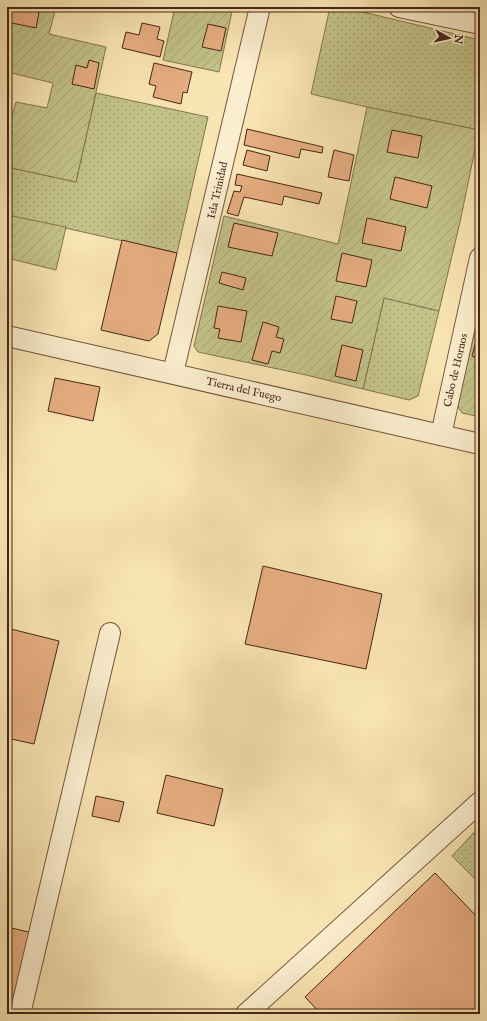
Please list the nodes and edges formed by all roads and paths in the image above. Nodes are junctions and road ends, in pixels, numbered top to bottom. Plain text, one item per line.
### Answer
1 (260, 7) edge
2 (400, 7) edge
3 (480, 24) edge
4 (480, 258) edge
5 (7, 336) edge
6 (173, 373) junction
7 (440, 435) junction
8 (480, 444) edge
9 (110, 633) dead end
10 (480, 802) edge
11 (20, 1014) edge
12 (246, 1014) edge

1 - 6 street, Isla Trinidad
2 - 3 street
4 - 7 street, Cabo de Hornos
5 - 6 street, Tierra del Fuego
6 - 7 street, Tierra del Fuego
7 - 8 street, Tierra del Fuego
9 - 11 street
10 - 12 street

